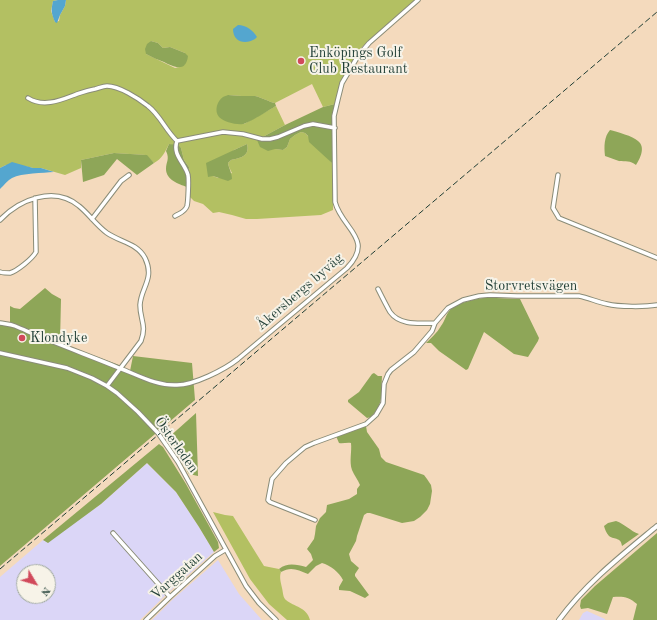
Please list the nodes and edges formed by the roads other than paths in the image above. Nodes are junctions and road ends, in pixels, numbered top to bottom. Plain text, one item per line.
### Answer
1 (418, 0) edge
2 (28, 98) dead end
3 (335, 128) junction
4 (177, 141) junction
5 (129, 175) dead end
6 (558, 175) dead end
7 (36, 198) junction
8 (175, 216) dead end
9 (92, 219) junction
10 (0, 220) edge
11 (657, 258) edge
12 (0, 272) edge
13 (378, 289) dead end
14 (657, 305) edge
15 (0, 323) edge
16 (435, 323) junction
17 (0, 353) edge
18 (121, 368) junction
19 (107, 386) junction
20 (315, 520) dead end
21 (657, 526) edge
22 (113, 534) dead end
23 (225, 550) junction
24 (170, 597) junction
25 (146, 620) edge
26 (276, 620) edge
27 (559, 620) edge

1 - 3 street, Åkersbergs byväg
2 - 4 street
3 - 4 street
3 - 18 street, Åkersbergs byväg
4 - 8 street
5 - 9 street
6 - 11 street
7 - 9 street
7 - 10 street
7 - 12 street
9 - 18 street
13 - 16 street
14 - 16 street, Storvretsvägen
15 - 18 street, Åkersbergs byväg
16 - 20 street, Storvretsvägen
17 - 19 street, Österleden
18 - 19 street
19 - 23 street, Österleden
21 - 27 main road
22 - 24 street
23 - 24 street, Varggatan
23 - 26 street, Österleden
24 - 25 street, Varggatan

